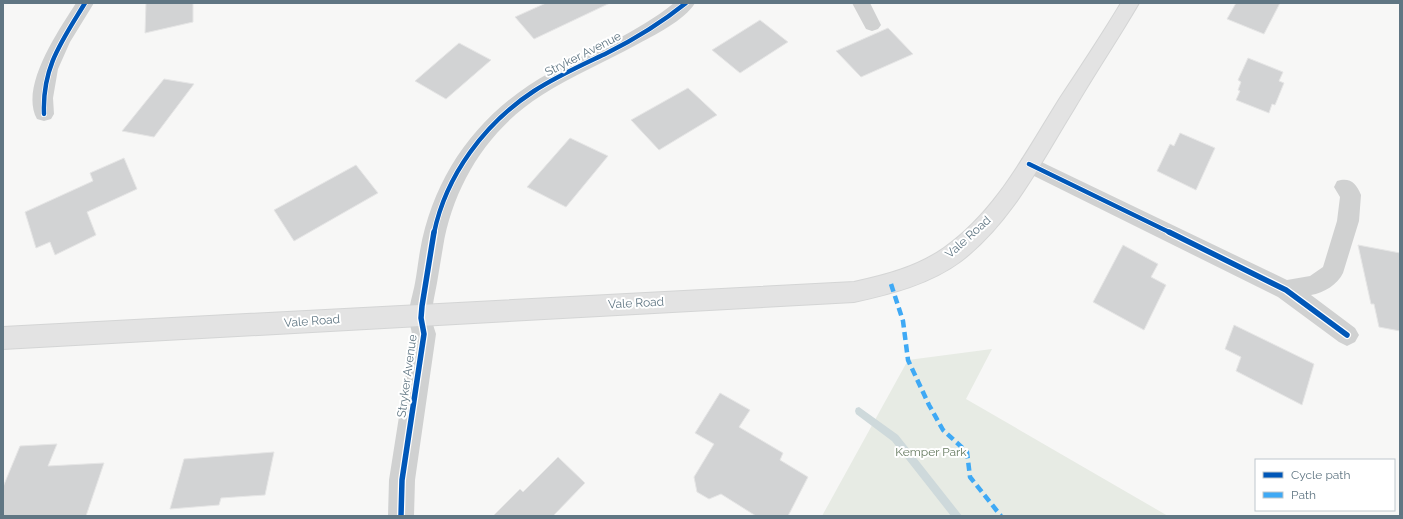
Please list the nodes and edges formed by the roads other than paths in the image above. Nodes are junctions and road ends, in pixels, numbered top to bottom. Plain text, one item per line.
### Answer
1 (85, 3) edge
2 (686, 3) edge
3 (861, 3) edge
4 (1130, 3) edge
5 (872, 25) dead end
6 (44, 114) dead end
7 (1029, 164) junction
8 (1344, 187) dead end
9 (1286, 290) junction
10 (421, 314) junction
11 (1347, 335) dead end
12 (3, 338) edge
13 (401, 516) edge

1 - 6 street
2 - 10 street, Stryker Avenue
3 - 5 street
4 - 7 main road, Vale Road
7 - 9 street
7 - 10 main road, Vale Road
8 - 9 street
9 - 11 street
10 - 12 main road, Vale Road
10 - 13 street, Stryker Avenue

